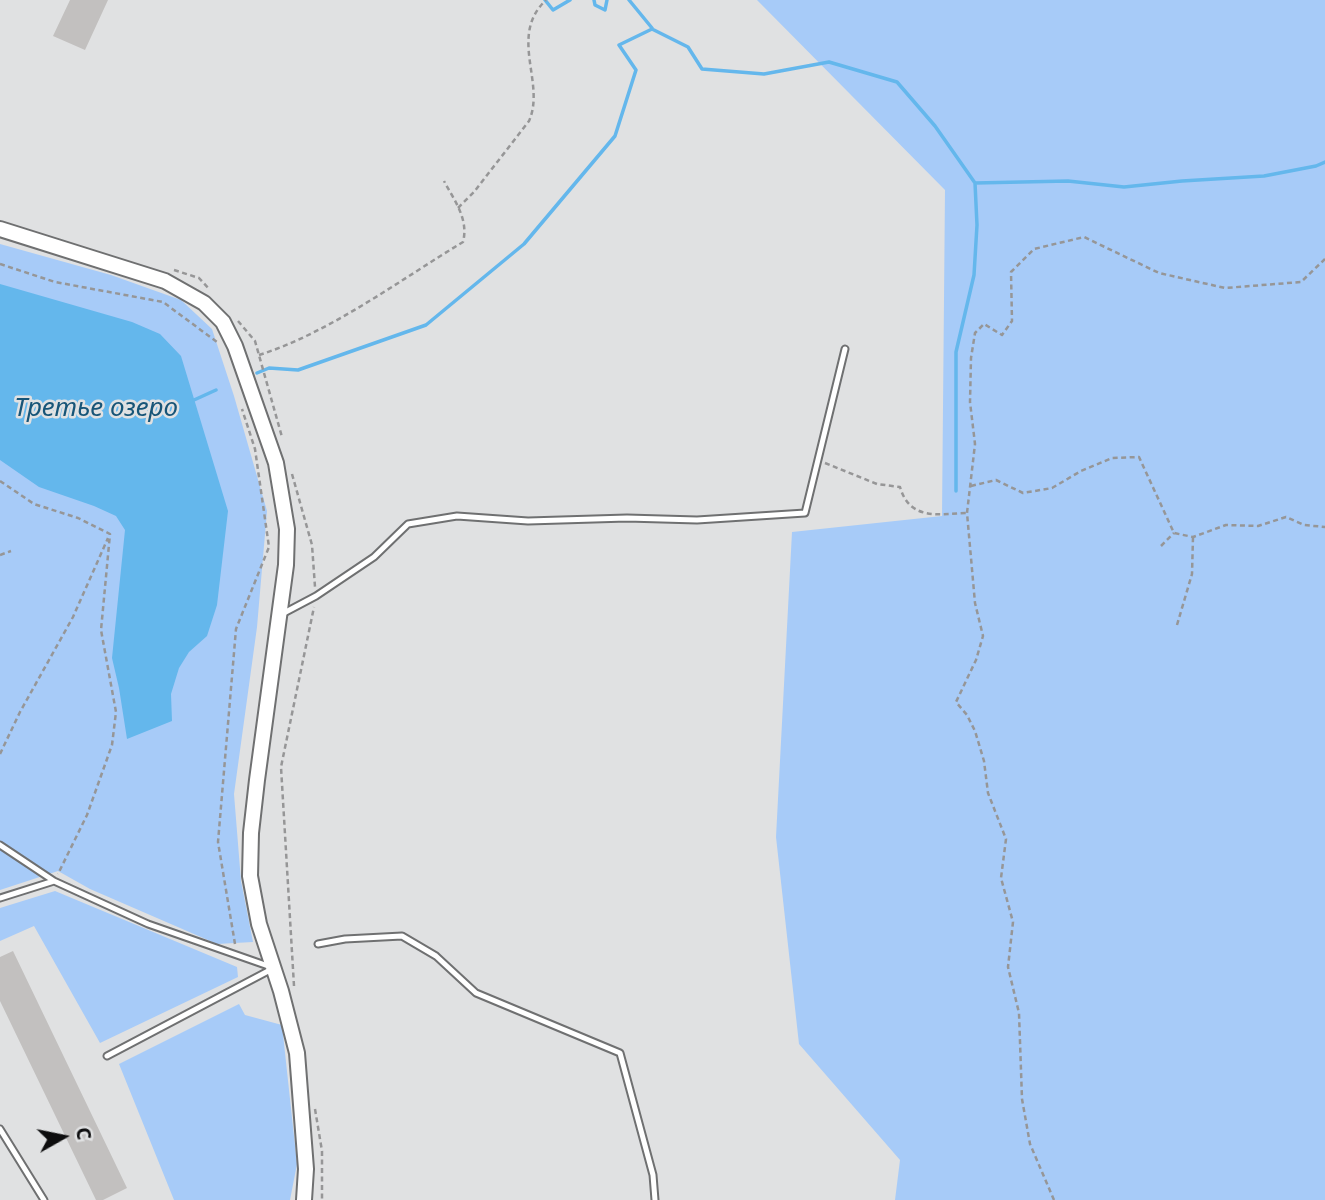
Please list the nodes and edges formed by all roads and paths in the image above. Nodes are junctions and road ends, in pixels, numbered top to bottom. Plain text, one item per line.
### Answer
1 (546, 0) edge
2 (444, 181) dead end
3 (458, 208) junction
4 (0, 229) edge
5 (1325, 259) edge
6 (0, 264) edge
7 (221, 345) dead end
8 (845, 349) dead end
9 (259, 355) dead end
10 (260, 360) dead end
11 (267, 383) dead end
12 (242, 410) dead end
13 (818, 460) junction
14 (0, 481) edge
15 (971, 486) junction
16 (967, 513) junction
17 (1325, 527) edge
18 (1174, 533) junction
19 (110, 534) junction
20 (1193, 537) junction
21 (1161, 546) dead end
22 (11, 551) dead end
23 (0, 555) edge
24 (280, 615) junction
25 (1177, 625) dead end
26 (0, 754) edge
27 (281, 766) dead end
28 (0, 845) edge
29 (54, 881) junction
30 (0, 898) edge
31 (317, 944) dead end
32 (237, 956) junction
33 (275, 968) junction
34 (296, 996) dead end
35 (107, 1056) dead end
36 (314, 1098) dead end
37 (0, 1129) edge
38 (44, 1200) edge
39 (304, 1200) edge
40 (322, 1200) edge
41 (655, 1200) edge
42 (1055, 1200) edge

1 - 3 path
2 - 3 path
3 - 9 path
4 - 24 street
5 - 15 path
6 - 7 path
8 - 13 lane
10 - 11 path
12 - 32 path
13 - 16 path
13 - 24 lane
14 - 19 path
15 - 16 path
15 - 18 path
16 - 42 path
17 - 20 path
18 - 20 path
18 - 21 path
19 - 26 path
19 - 29 path
20 - 25 path
22 - 23 path
24 - 33 street
27 - 34 path
28 - 29 lane
29 - 30 lane
29 - 32 lane
31 - 41 lane
32 - 33 lane
33 - 35 lane
33 - 39 street
36 - 40 path
37 - 38 lane

